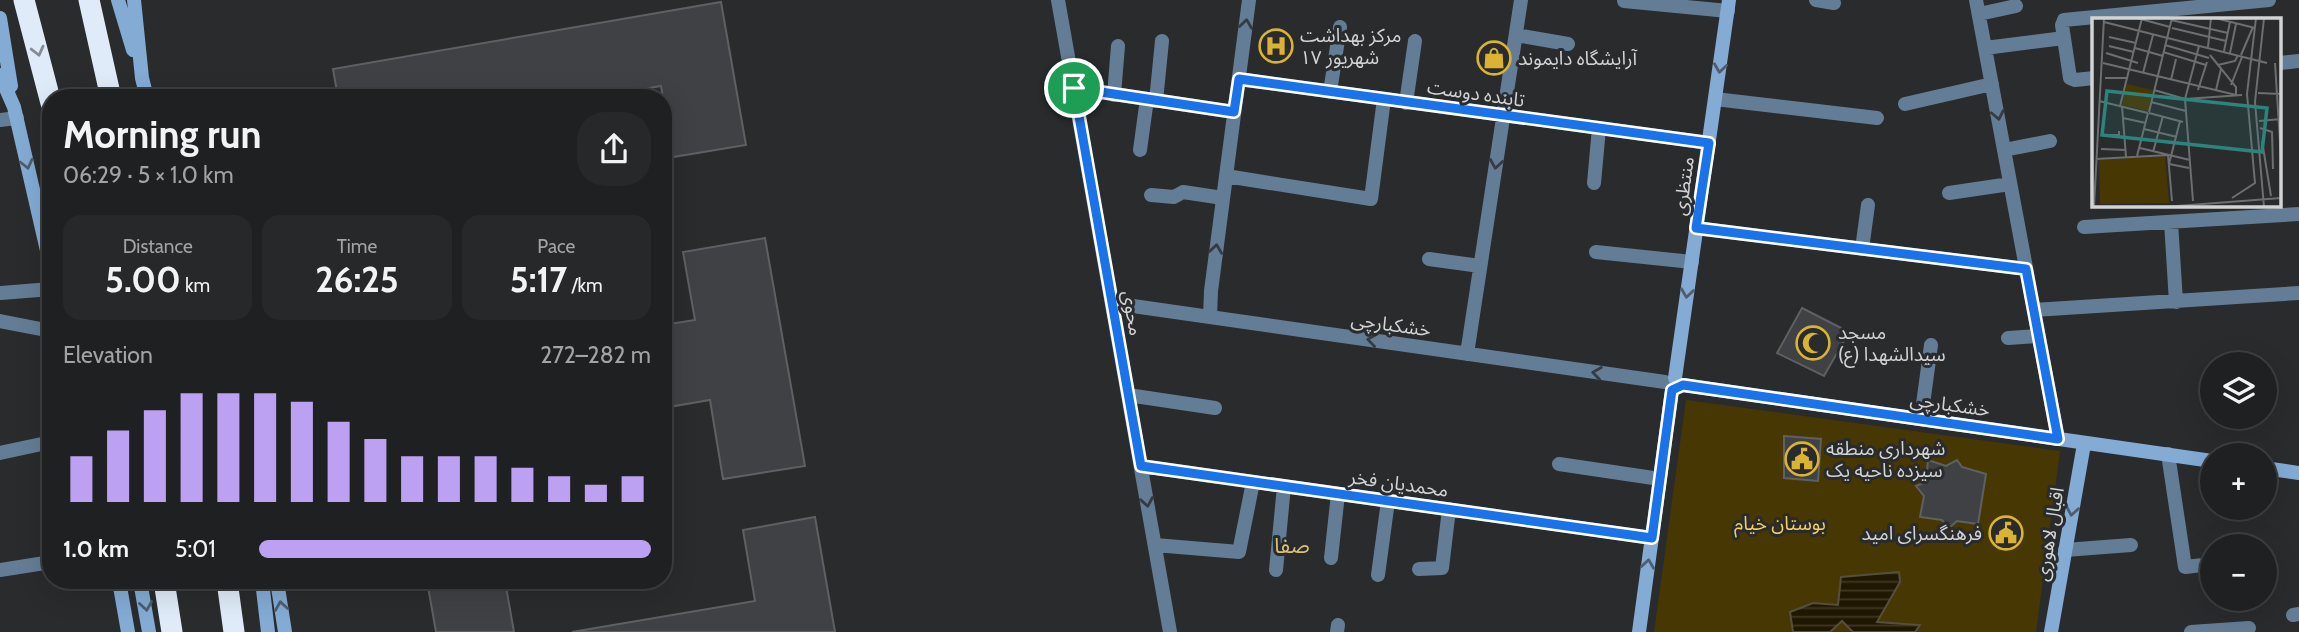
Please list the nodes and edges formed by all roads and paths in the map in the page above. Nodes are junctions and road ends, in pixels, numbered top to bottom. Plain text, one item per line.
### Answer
1 (24, 0) edge
2 (89, 0) edge
3 (118, 0) edge
4 (134, 0) edge
5 (1058, 0) edge
6 (1249, 0) edge
7 (1521, 0) edge
8 (1816, 0) edge
9 (2269, 0) edge
10 (1624, 1) edge
11 (1834, 3) dead end
12 (1729, 6) edge
13 (2016, 6) dead end
14 (1977, 7) edge
15 (0, 18) edge
16 (1340, 27) dead end
17 (1516, 35) junction
18 (2064, 38) junction
19 (1162, 41) dead end
20 (1415, 41) dead end
21 (1568, 44) dead end
22 (1118, 46) dead end
23 (1985, 48) junction
24 (0, 75) edge
25 (142, 78) junction
26 (2092, 78) edge
27 (1239, 79) junction
28 (1992, 84) junction
29 (1074, 88) junction
30 (47, 89) edge
31 (109, 89) edge
32 (145, 89) edge
33 (1330, 92) junction
34 (1114, 95) junction
35 (1384, 99) junction
36 (1715, 99) junction
37 (1151, 100) junction
38 (1406, 103) junction
39 (1905, 104) dead end
40 (1234, 112) junction
41 (15, 113) junction
42 (1503, 116) junction
43 (1877, 118) dead end
44 (0, 120) edge
45 (1599, 128) junction
46 (2050, 141) dead end
47 (1709, 143) junction
48 (1140, 150) dead end
49 (2004, 150) junction
50 (1226, 176) junction
51 (1594, 183) dead end
52 (2010, 184) junction
53 (1949, 193) dead end
54 (1151, 195) dead end
55 (1223, 198) junction
56 (1868, 205) dead end
57 (2218, 212) edge
58 (2299, 214) edge
59 (2171, 222) junction
60 (2084, 227) dead end
61 (1696, 228) junction
62 (42, 229) edge
63 (1862, 249) junction
64 (1596, 252) dead end
65 (1429, 259) dead end
66 (1692, 262) junction
67 (1480, 266) junction
68 (2026, 269) junction
69 (42, 290) edge
70 (1, 293) edge
71 (2299, 293) edge
72 (2176, 302) junction
73 (1112, 303) junction
74 (2034, 310) junction
75 (1210, 317) junction
76 (0, 321) edge
77 (42, 329) edge
78 (2039, 336) junction
79 (2008, 338) dead end
80 (1931, 345) dead end
81 (1466, 354) junction
82 (1674, 384) junction
83 (1128, 395) junction
84 (1215, 408) dead end
85 (1922, 419) junction
86 (2058, 439) junction
87 (42, 444) edge
88 (2084, 444) junction
89 (0, 453) edge
90 (2168, 454) junction
91 (2200, 459) edge
92 (1559, 464) dead end
93 (1141, 466) junction
94 (2277, 470) edge
95 (2299, 473) edge
96 (1660, 479) junction
97 (1253, 482) junction
98 (1284, 486) junction
99 (1338, 494) junction
100 (1388, 501) junction
101 (1449, 509) junction
102 (1652, 538) junction
103 (1154, 545) junction
104 (2131, 545) dead end
105 (2065, 550) junction
106 (1331, 558) dead end
107 (42, 563) edge
108 (2200, 565) edge
109 (1419, 569) dead end
110 (0, 570) edge
111 (1276, 570) dead end
112 (1378, 575) dead end
113 (120, 589) edge
114 (141, 589) edge
115 (165, 589) edge
116 (228, 589) edge
117 (263, 589) edge
118 (278, 589) edge
119 (2249, 628) dead end
120 (128, 632) edge
121 (149, 632) edge
122 (172, 632) edge
123 (234, 632) edge
124 (268, 632) edge
125 (285, 632) edge
126 (1170, 632) edge
127 (1639, 632) edge
128 (2051, 632) edge
129 (2192, 632) edge

1 -> 30 highway
2 - 31 highway
3 - 25 main road
4 - 25 main road
5 - 29 street, محوی
27 -> 6 street
7 - 17 street
8 - 11 street
9 - 18 street
10 - 12 street
12 -> 36 main road, منتظری
13 - 14 street
14 - 23 street
15 - 41 main road
16 - 33 street
17 - 21 street
17 - 42 street
18 - 23 street
18 - 26 street
19 - 37 street
20 - 38 street
22 - 34 street
23 - 28 street
24 - 41 main road
25 - 32 main road
27 - 33 street, تابنده دوست
27 - 40 street
28 - 39 street
28 -> 49 street
29 - 34 street
29 - 73 street, محوی
33 - 35 street, تابنده دوست
34 - 37 street
35 - 38 street, تابنده دوست
35 - 50 street
36 - 43 street
36 - 47 main road, منتظری
37 - 40 street
37 - 48 street
38 - 42 street, تابنده دوست
40 - 50 street
41 - 44 street
41 -> 62 main road
42 - 45 street, تابنده دوست
42 -> 67 street
45 - 47 street, تابنده دوست
45 - 51 street
46 - 49 street
47 - 61 main road, منتظری
49 - 52 street
50 - 55 street
52 - 53 street
52 - 68 street
54 - 55 street
75 -> 55 street
56 - 63 street
57 - 58 street
57 - 59 street
59 - 60 street
59 - 72 street
61 - 63 street
61 - 66 main road, منتظری
63 - 68 street
64 - 66 street
65 - 67 street
66 -> 82 main road, منتظری
67 - 81 street
68 - 74 street
69 - 70 street
71 - 72 street
72 - 74 street
73 - 75 street, خشکبارچی
73 - 83 street, محوی
74 - 78 street
81 -> 75 street, خشکبارچی
76 - 77 street
78 - 79 street
78 - 86 street
80 - 85 street
82 -> 81 street, خشکبارچی
82 - 85 main road, خشکبارچی
82 - 96 main road, منتظری
83 - 84 street
83 - 93 street, محوی
85 - 86 main road, خشکبارچی
86 - 88 main road, خشکبارچی
87 - 89 street
88 - 90 main road, خشکبارچی
88 -> 105 main road, اقبال لاهوری
90 - 91 main road, خشکبارچی
90 - 108 street
92 - 96 street
93 - 97 street, محمدیان فخر
93 -> 103 street, محوی
94 - 95 main road
96 - 102 main road, منتظری
97 - 98 street, محمدیان فخر
97 - 103 street
98 - 99 street, محمدیان فخر
98 - 111 street
99 - 100 street, محمدیان فخر
99 - 106 street
100 - 101 street, محمدیان فخر
100 - 112 street
101 - 102 street, محمدیان فخر
101 - 109 street
127 -> 102 main road, منتظری
103 - 126 street, محوی
104 - 105 street
105 - 128 main road, اقبال لاهوری
107 - 110 street
113 - 120 main road
114 -> 121 main road
115 - 122 highway
116 - 123 highway
117 - 124 main road
125 -> 118 main road
119 - 129 street

